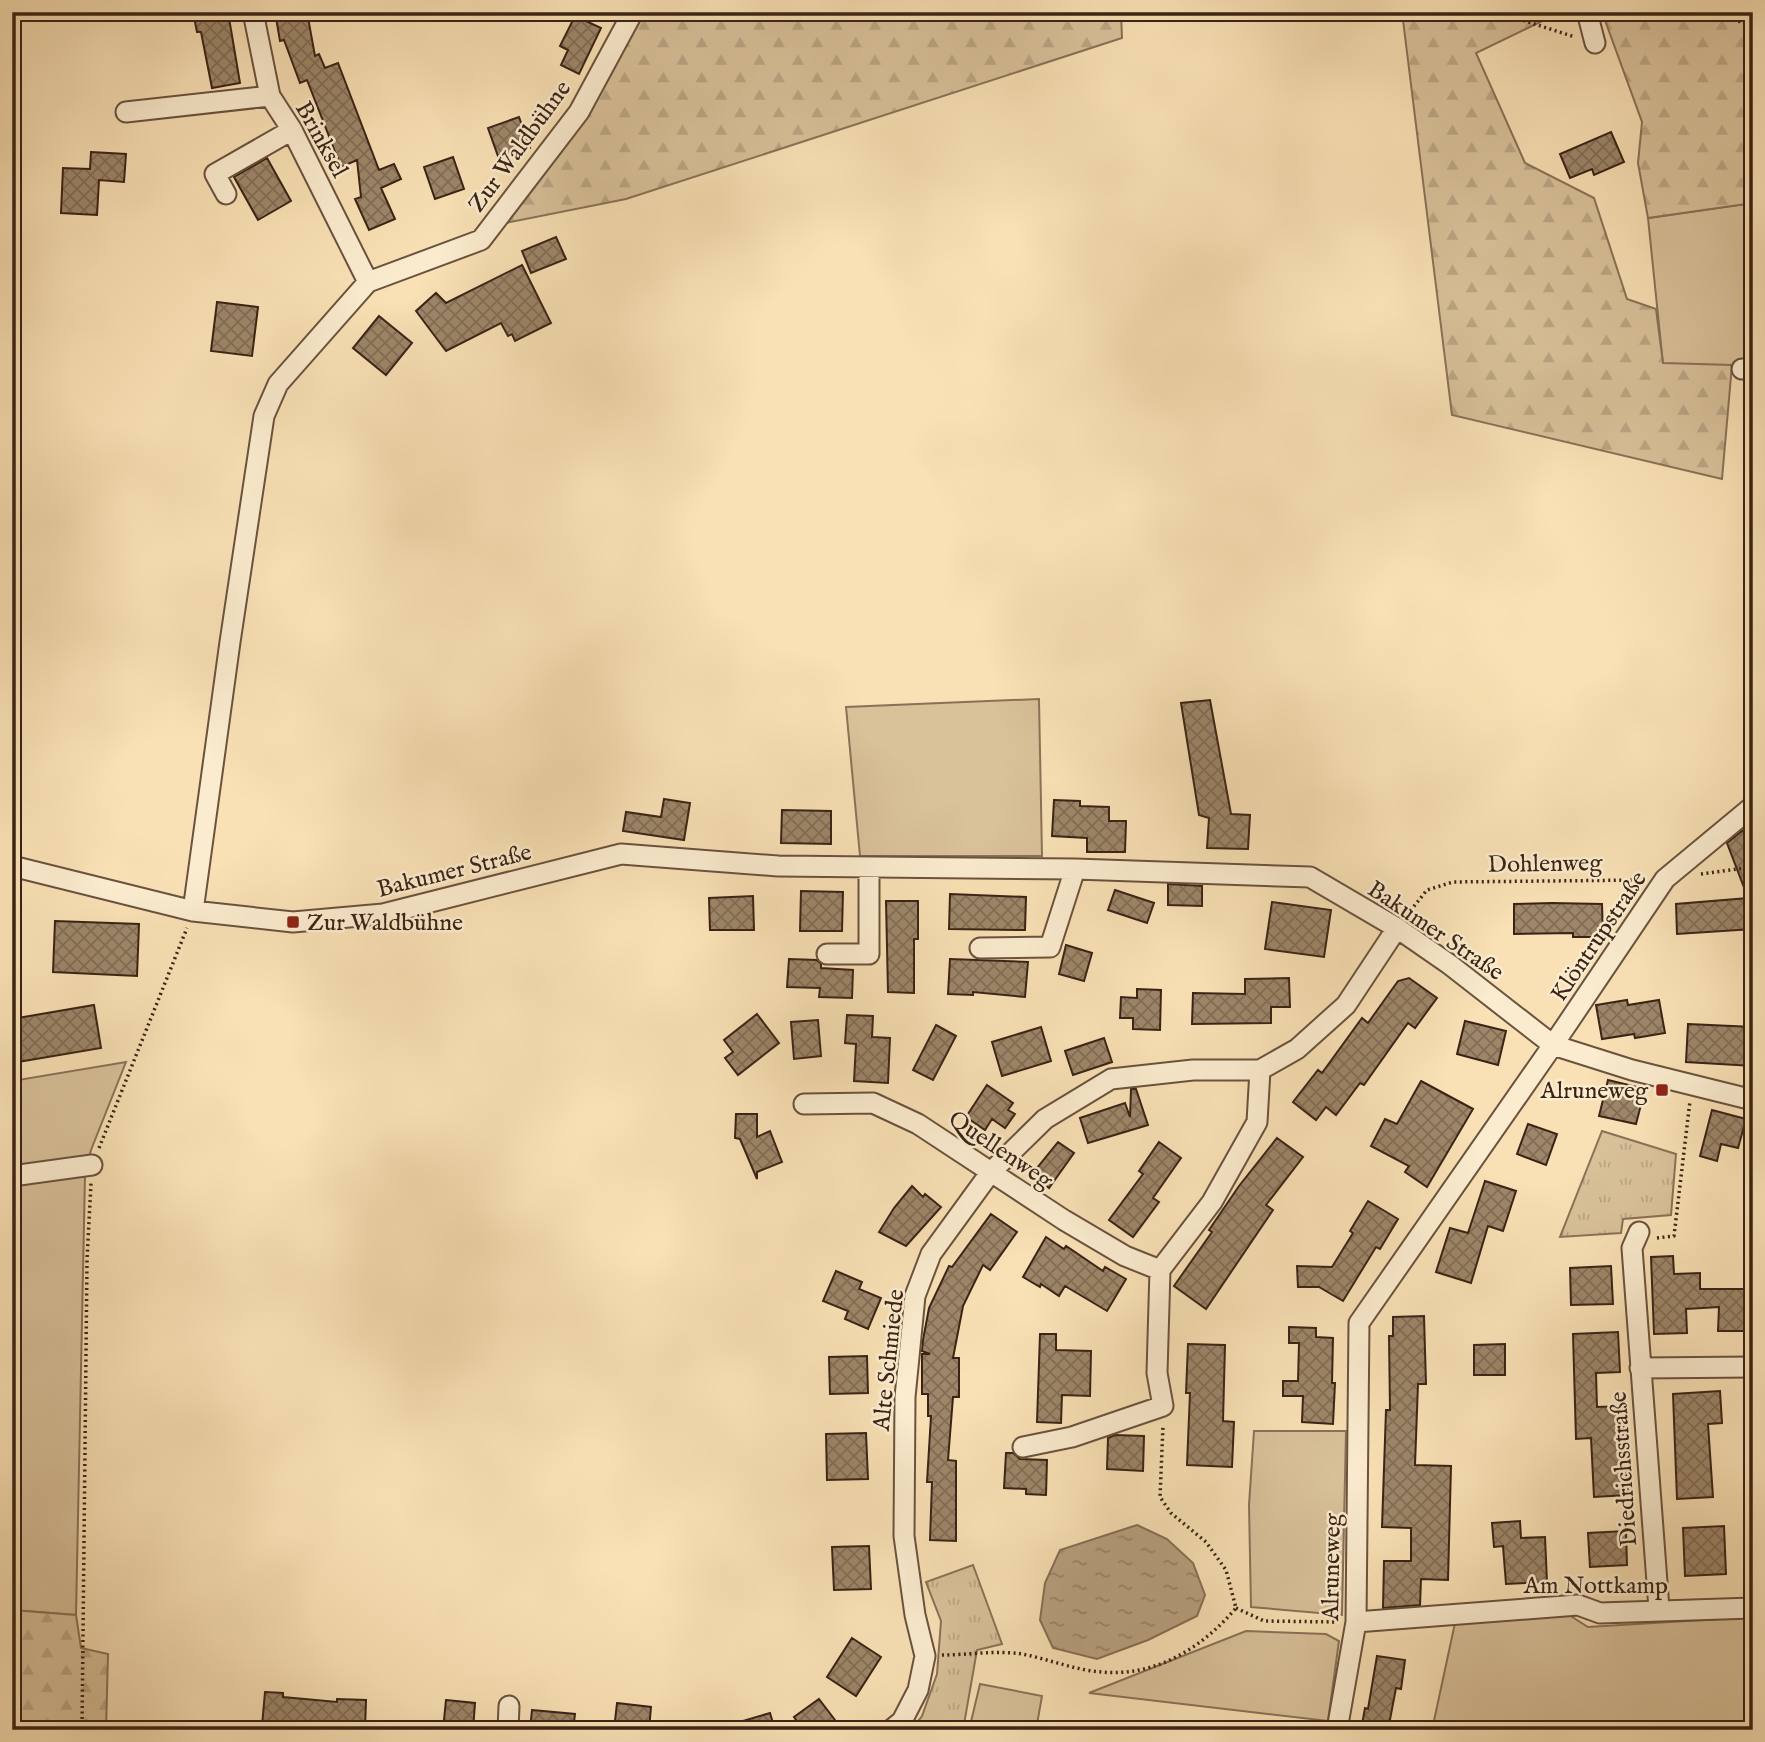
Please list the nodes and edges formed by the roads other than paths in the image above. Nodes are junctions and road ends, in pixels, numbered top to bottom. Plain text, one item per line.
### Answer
1 (253, 12) edge
2 (633, 12) edge
3 (1587, 12) edge
4 (1595, 43) road end
5 (270, 96) junction
6 (126, 112) dead end
7 (292, 130) junction
8 (226, 194) dead end
9 (368, 282) junction
10 (1753, 806) edge
11 (12, 866) edge
12 (869, 866) junction
13 (1076, 869) junction
14 (193, 911) junction
15 (1397, 928) junction
16 (980, 948) dead end
17 (827, 954) dead end
18 (1553, 1045) junction
19 (1260, 1070) junction
20 (1753, 1100) edge
21 (804, 1104) dead end
22 (92, 1165) road end
23 (990, 1173) junction
24 (12, 1176) edge
25 (1639, 1232) road end
26 (1160, 1270) junction
27 (1753, 1367) edge
28 (1640, 1368) junction
29 (1023, 1447) dead end
30 (1753, 1608) edge
31 (1659, 1609) junction
32 (1356, 1622) junction
33 (509, 1706) dead end
34 (508, 1730) edge
35 (891, 1730) edge
36 (1337, 1730) edge

1 - 5 street, Brinksel
2 - 9 street, Zur Waldbühne
3 - 4 street
5 - 6 street
5 - 7 street, Brinksel
7 - 8 street
7 - 9 street, Brinksel
9 - 14 street, Zur Waldbühne
10 - 18 street, Klöntrupstraße
11 - 14 street, Bakumer Straße
12 - 13 street, Bakumer Straße
12 - 14 street, Bakumer Straße
12 - 17 street
13 - 15 street, Bakumer Straße
13 - 16 street
15 - 18 street, Bakumer Straße
15 - 19 street, Alte Schmiede
18 - 20 street, Bakumer Straße
18 - 32 street, Alruneweg
19 - 23 street, Alte Schmiede
19 - 26 street
21 - 23 street, Quellenweg
22 - 24 street
23 - 26 street, Quellenweg
23 - 35 street, Alte Schmiede
25 - 28 street, Diedrichsstraße
26 - 29 street
27 - 28 street, Diedrichsstraße
28 - 31 street, Diedrichsstraße
30 - 31 street, Am Nottkamp
31 - 32 street, Am Nottkamp
32 - 36 street, Alruneweg
33 - 34 street

